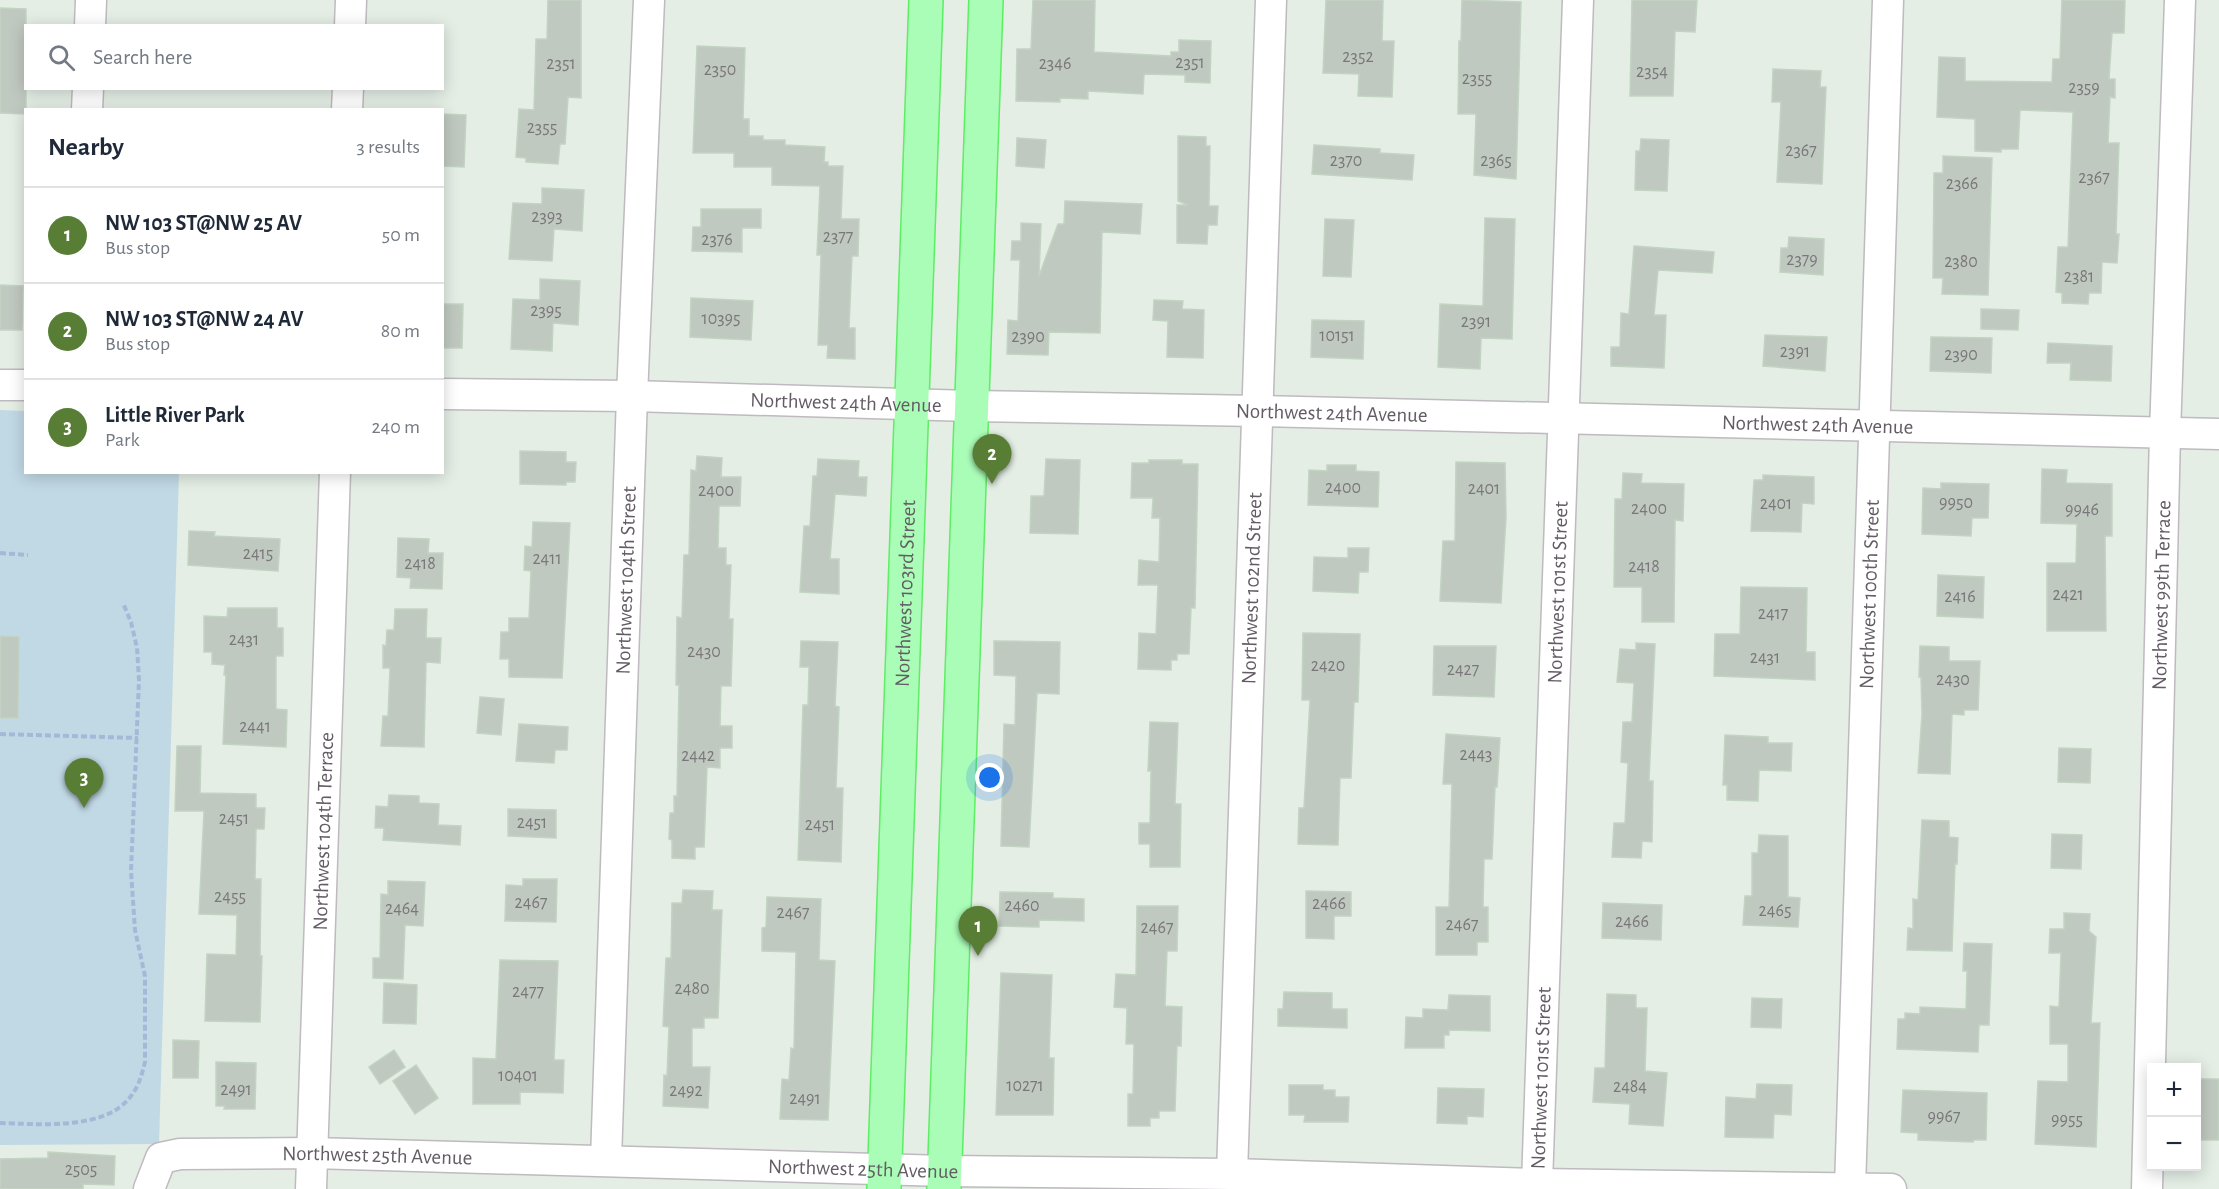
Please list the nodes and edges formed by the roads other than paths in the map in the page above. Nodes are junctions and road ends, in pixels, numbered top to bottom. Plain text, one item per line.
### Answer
1 (91, 0) edge
2 (351, 0) edge
3 (649, 0) edge
4 (926, 0) edge
5 (986, 0) edge
6 (1271, 0) edge
7 (1578, 0) edge
8 (1888, 0) edge
9 (2180, 0) edge
10 (90, 24) edge
11 (350, 24) edge
12 (88, 90) edge
13 (348, 90) edge
14 (87, 108) edge
15 (347, 108) edge
16 (0, 385) edge
17 (24, 385) edge
18 (444, 394) edge
19 (632, 396) junction
20 (913, 404) junction
21 (970, 406) junction
22 (1258, 411) junction
23 (1565, 418) junction
24 (1873, 426) junction
25 (2165, 433) junction
26 (2219, 434) edge
27 (335, 474) edge
28 (312, 1153) junction
29 (606, 1160) junction
30 (1232, 1174) junction
31 (884, 1179) edge
32 (944, 1180) edge
33 (1537, 1184) junction
34 (1688, 1187) edge
35 (1850, 1188) edge
36 (149, 1189) edge
37 (311, 1189) edge
38 (1891, 1189) edge
39 (2147, 1189) edge

1 - 10 street
2 - 11 street
3 - 19 street, Northwest 104th Street
4 - 20 main road, Northwest 103rd Street
5 - 21 main road
6 - 22 street, Northwest 102nd Street
7 - 23 street, Northwest 101st Street
8 - 24 street, Northwest 100th Street
9 - 25 street, Northwest 99th Terrace
12 - 14 street
13 - 15 street
16 - 17 street
18 - 19 street, Northwest 24th Avenue
19 - 20 street, Northwest 24th Avenue
19 - 29 street, Northwest 104th Street
20 - 21 street, Northwest 24th Avenue
20 - 31 main road, Northwest 103rd Street
21 - 22 street, Northwest 24th Avenue
21 - 32 main road
22 - 23 street, Northwest 24th Avenue
22 - 30 street, Northwest 102nd Street
23 - 24 street, Northwest 24th Avenue
23 - 33 street, Northwest 101st Street
24 - 25 street, Northwest 24th Avenue
24 - 35 street, Northwest 100th Street
25 - 26 street, Northwest 24th Avenue
25 - 39 street, Northwest 99th Terrace
27 - 28 street, Northwest 104th Terrace
28 - 29 street, Northwest 25th Avenue
28 - 36 street, Northwest 25th Avenue
28 - 37 street, Northwest 104th Terrace
29 - 31 street, Northwest 25th Avenue
30 - 32 street, Northwest 25th Avenue
30 - 33 street, Northwest 25th Avenue
31 - 32 street, Northwest 25th Avenue
33 - 34 street, Northwest 25th Avenue
34 - 35 street, Northwest 25th Avenue
35 - 38 street, Northwest 25th Avenue

